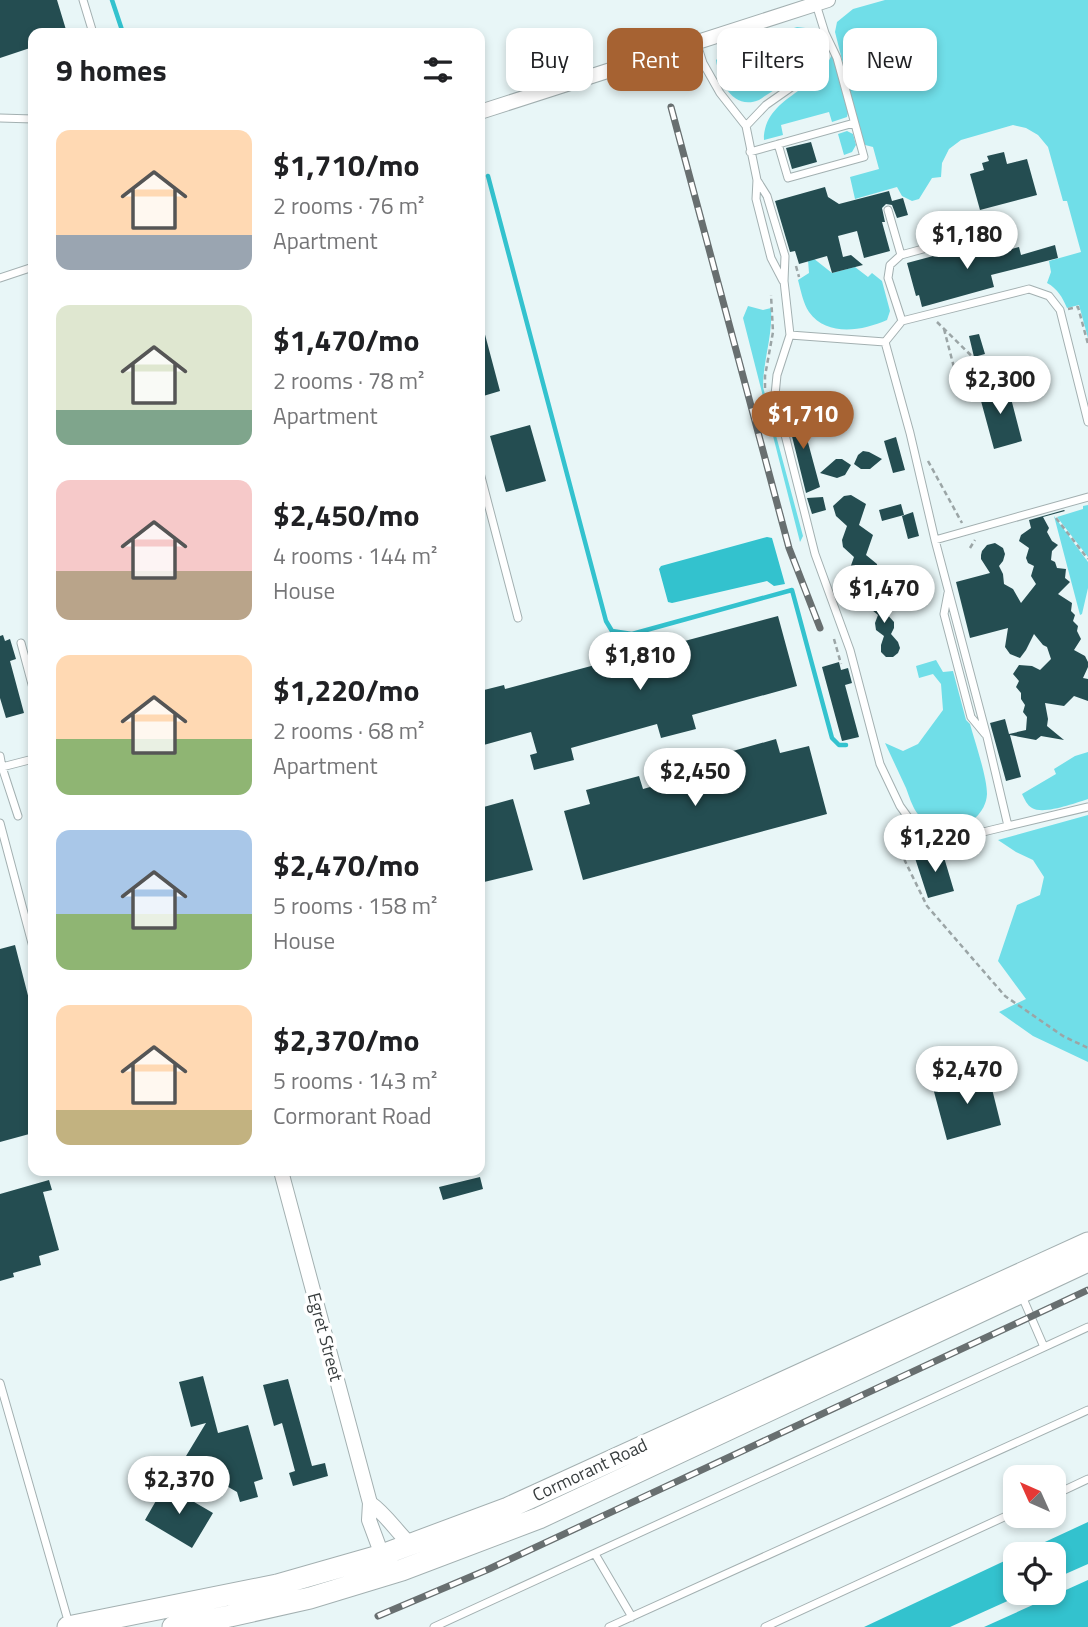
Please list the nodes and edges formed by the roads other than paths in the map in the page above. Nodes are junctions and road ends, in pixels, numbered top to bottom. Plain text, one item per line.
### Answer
1 (83, 0) edge
2 (822, 2) edge
3 (91, 28) edge
4 (825, 28) edge
5 (703, 39) edge
6 (829, 41) edge
7 (703, 64) edge
8 (607, 70) edge
9 (786, 91) edge
10 (485, 110) edge
11 (0, 118) edge
12 (28, 120) edge
13 (854, 123) junction
14 (746, 126) junction
15 (778, 144) junction
16 (750, 152) junction
17 (757, 180) junction
18 (888, 210) dead end
19 (978, 234) dead end
20 (901, 255) junction
21 (28, 269) edge
22 (0, 278) edge
23 (784, 281) junction
24 (902, 321) junction
25 (790, 335) junction
26 (885, 342) junction
27 (1088, 422) edge
28 (485, 495) edge
29 (1088, 497) edge
30 (935, 540) junction
31 (517, 618) dead end
32 (21, 643) dead end
33 (28, 669) edge
34 (0, 756) edge
35 (28, 760) edge
36 (2, 767) junction
37 (1088, 807) edge
38 (18, 816) dead end
39 (0, 823) edge
40 (1008, 826) junction
41 (28, 928) edge
42 (282, 1176) edge
43 (1088, 1243) edge
44 (1088, 1261) edge
45 (1020, 1292) junction
46 (1088, 1327) edge
47 (1044, 1347) junction
48 (0, 1383) edge
49 (1088, 1410) edge
50 (1088, 1479) edge
51 (1066, 1489) edge
52 (370, 1503) junction
53 (1003, 1518) edge
54 (410, 1544) junction
55 (595, 1554) junction
56 (382, 1555) junction
57 (402, 1570) junction
58 (632, 1617) junction
59 (69, 1627) edge
60 (173, 1627) edge
61 (434, 1627) edge
62 (609, 1627) edge
63 (765, 1627) edge

1 - 3 lane
2 - 4 lane
2 - 5 street
6 - 13 lane
7 - 14 lane
8 - 10 street
9 - 14 lane
11 - 12 lane
13 - 15 lane
13 - 15 lane
14 - 16 lane
15 - 16 lane
16 - 17 lane
17 - 23 lane
17 - 23 lane
18 - 20 lane
19 - 20 lane
20 - 24 lane
21 - 22 lane
23 - 25 lane
24 - 26 lane
24 - 27 lane
25 - 26 lane
25 - 40 lane
26 - 30 lane
28 - 31 lane
29 - 30 lane
30 - 40 lane
32 - 33 lane
34 - 36 lane
35 - 36 lane
36 - 38 lane
37 - 40 lane
39 - 41 lane
42 - 52 street, Egret Street
43 - 54 main road, Cormorant Road
44 - 45 main road, Cormorant Road
45 - 47 lane
45 - 57 main road, Cormorant Road
46 - 47 lane
47 - 55 lane
48 - 59 lane
49 - 58 lane
50 - 51 lane
52 - 54 street, Egret Street
52 - 56 street, Egret Street
53 - 63 lane
54 - 56 main road, Cormorant Road
55 - 58 lane
55 - 61 lane
56 - 57 main road
56 - 59 main road, Cormorant Road
57 - 60 main road, Cormorant Road
58 - 62 lane

